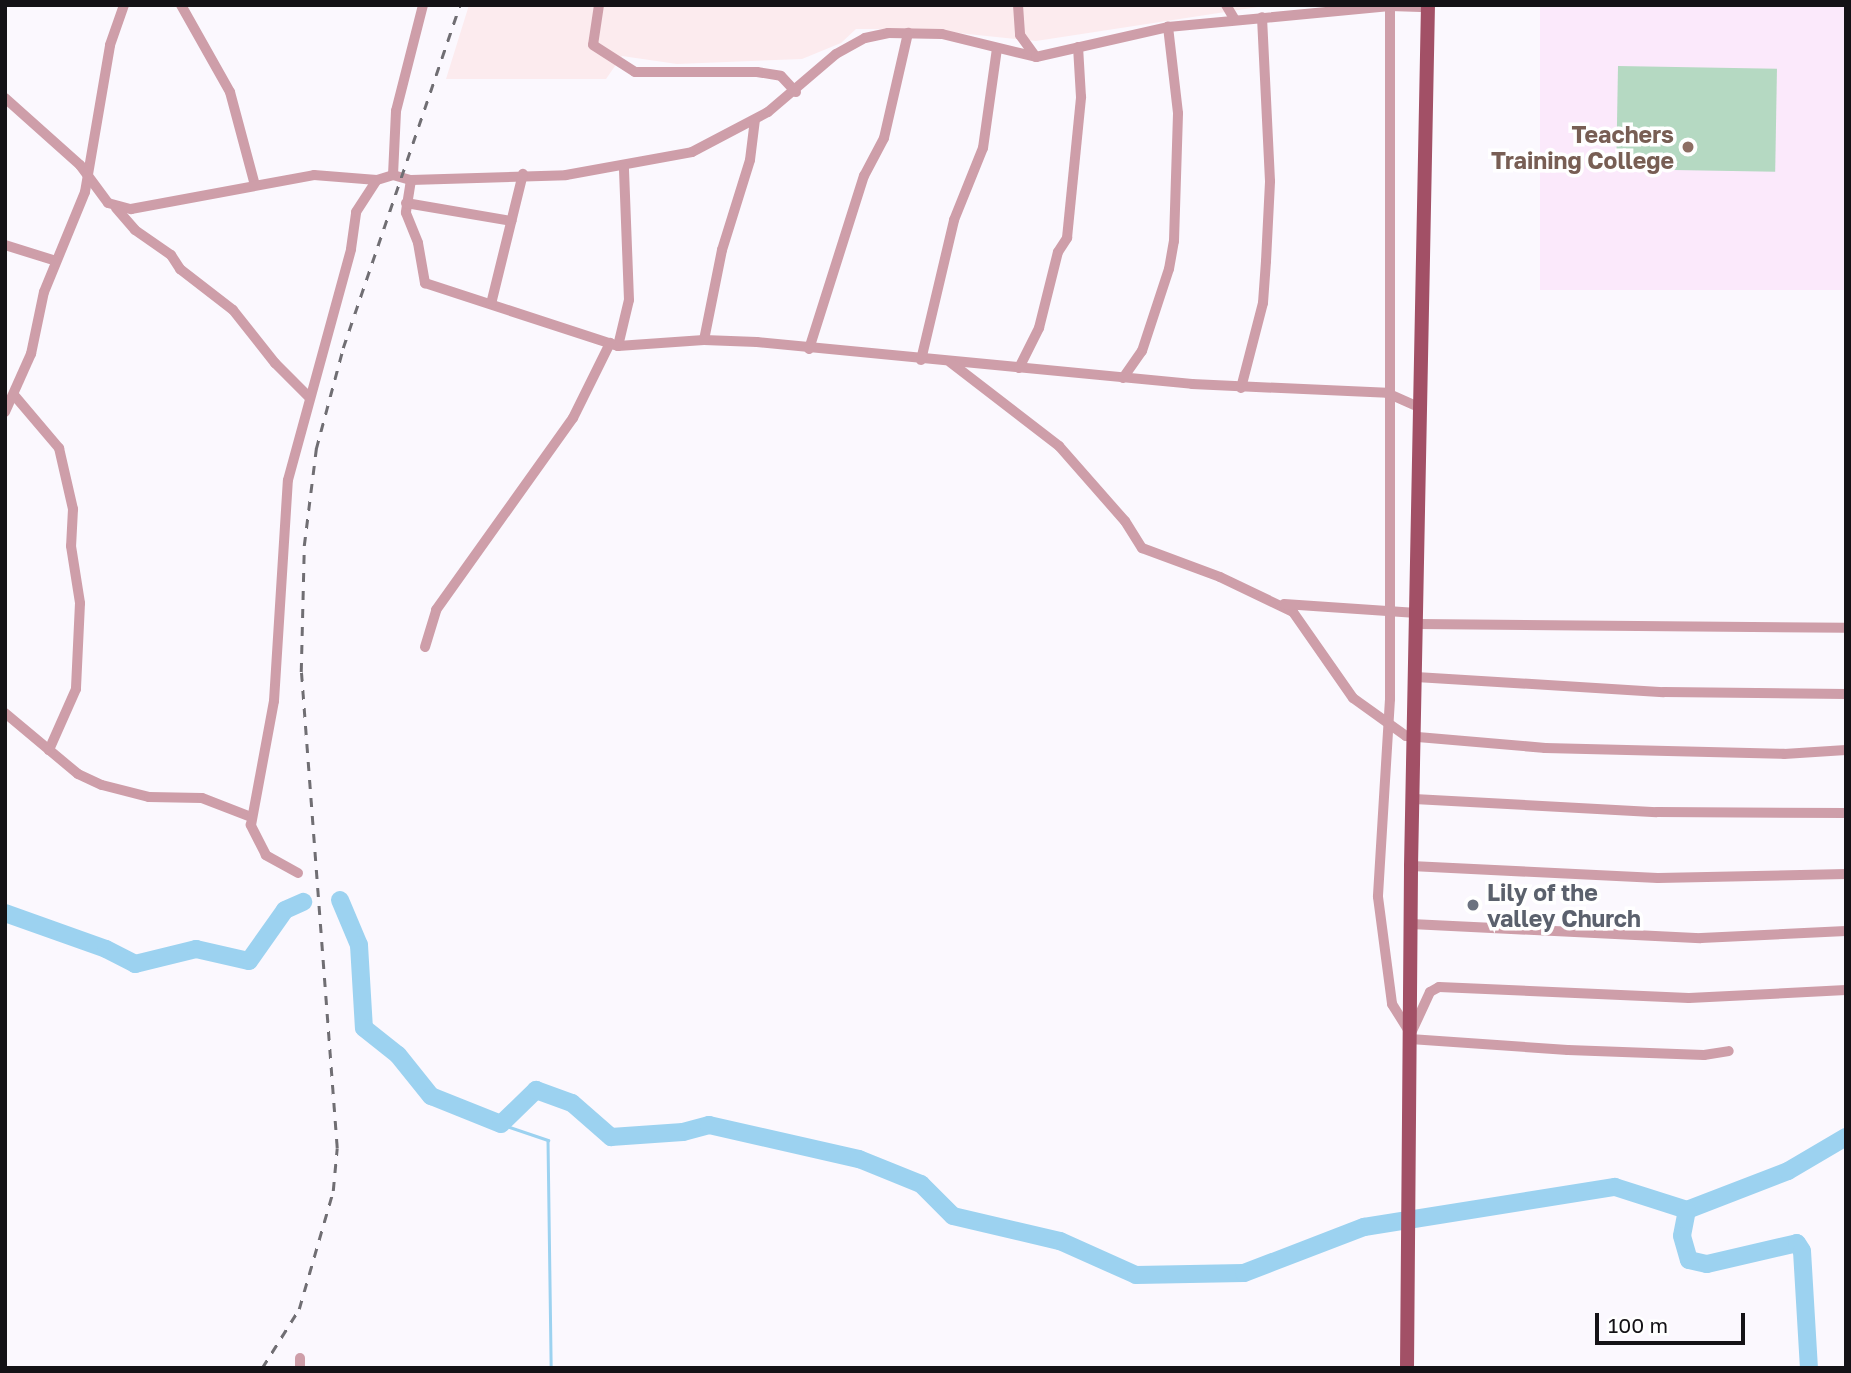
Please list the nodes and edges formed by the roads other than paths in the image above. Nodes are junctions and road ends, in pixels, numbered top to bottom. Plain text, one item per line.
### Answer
1 (124, 5) edge
2 (181, 5) edge
3 (423, 5) edge
4 (599, 5) edge
5 (1018, 5) edge
6 (1226, 5) edge
7 (1390, 6) edge
8 (1428, 6) edge
9 (1262, 17) junction
10 (1236, 20) junction
11 (1168, 27) junction
12 (908, 33) junction
13 (1078, 47) junction
14 (997, 49) junction
15 (1036, 58) junction
16 (796, 92) junction
17 (5, 98) edge
18 (755, 121) junction
19 (624, 168) junction
20 (523, 174) junction
21 (393, 175) junction
22 (88, 176) junction
23 (377, 180) junction
24 (411, 180) junction
25 (255, 185) junction
26 (406, 203) junction
27 (116, 208) junction
28 (511, 220) junction
29 (5, 245) edge
30 (56, 261) junction
31 (491, 304) junction
32 (704, 340) junction
33 (614, 344) junction
34 (809, 349) junction
35 (921, 360) junction
36 (950, 362) junction
37 (1018, 368) junction
38 (1123, 378) junction
39 (1241, 388) junction
40 (1387, 393) junction
41 (14, 395) junction
42 (309, 397) junction
43 (1421, 408) junction
44 (5, 412) edge
45 (1279, 604) junction
46 (1388, 611) junction
47 (1417, 619) junction
48 (1846, 628) edge
49 (425, 647) dead end
50 (1416, 677) junction
51 (1846, 694) edge
52 (5, 713) edge
53 (1387, 723) junction
54 (1415, 738) junction
55 (49, 750) junction
56 (1846, 750) edge
57 (1414, 799) junction
58 (1846, 813) edge
59 (251, 817) junction
60 (1411, 866) junction
61 (298, 873) dead end
62 (1846, 874) edge
63 (1411, 924) junction
64 (1846, 930) edge
65 (1846, 990) edge
66 (1410, 1036) junction
67 (1729, 1051) dead end
68 (1407, 1368) edge

1 - 22 street
2 - 25 street
3 - 21 street
4 - 16 street
5 - 15 street
6 - 10 street
7 - 8 street
7 - 9 street
7 - 40 street
8 - 43 main road
9 - 10 street
9 - 39 street
10 - 11 street
11 - 13 street
11 - 38 street
12 - 14 street
12 - 16 street
12 - 34 street
13 - 15 street
13 - 37 street
14 - 15 street
14 - 35 street
16 - 18 street
17 - 22 street
18 - 19 street
18 - 32 street
19 - 20 street
19 - 33 street
20 - 24 street
20 - 28 street
21 - 23 street
21 - 24 street
22 - 27 street
22 - 30 street
23 - 25 street
23 - 42 street
24 - 26 street
25 - 27 street
26 - 28 street
26 - 31 street
27 - 42 street
28 - 31 street
29 - 30 street
30 - 41 street
31 - 33 street
32 - 33 street
32 - 34 street
33 - 49 street
34 - 35 street
35 - 36 street
36 - 37 street
36 - 45 street
37 - 38 street
38 - 39 street
39 - 40 street
40 - 43 street
40 - 46 street
41 - 44 street
41 - 55 street
42 - 59 street
43 - 47 main road
45 - 46 street
45 - 53 street
46 - 47 street
46 - 53 street
47 - 48 street
47 - 50 main road
50 - 51 street
50 - 54 main road
52 - 55 street
53 - 54 street
53 - 66 street
54 - 56 street
54 - 57 main road
55 - 59 street
57 - 58 street
57 - 60 main road
59 - 61 street
60 - 62 street
60 - 63 main road
63 - 64 street
63 - 66 main road
65 - 66 street
66 - 67 street
66 - 68 main road

